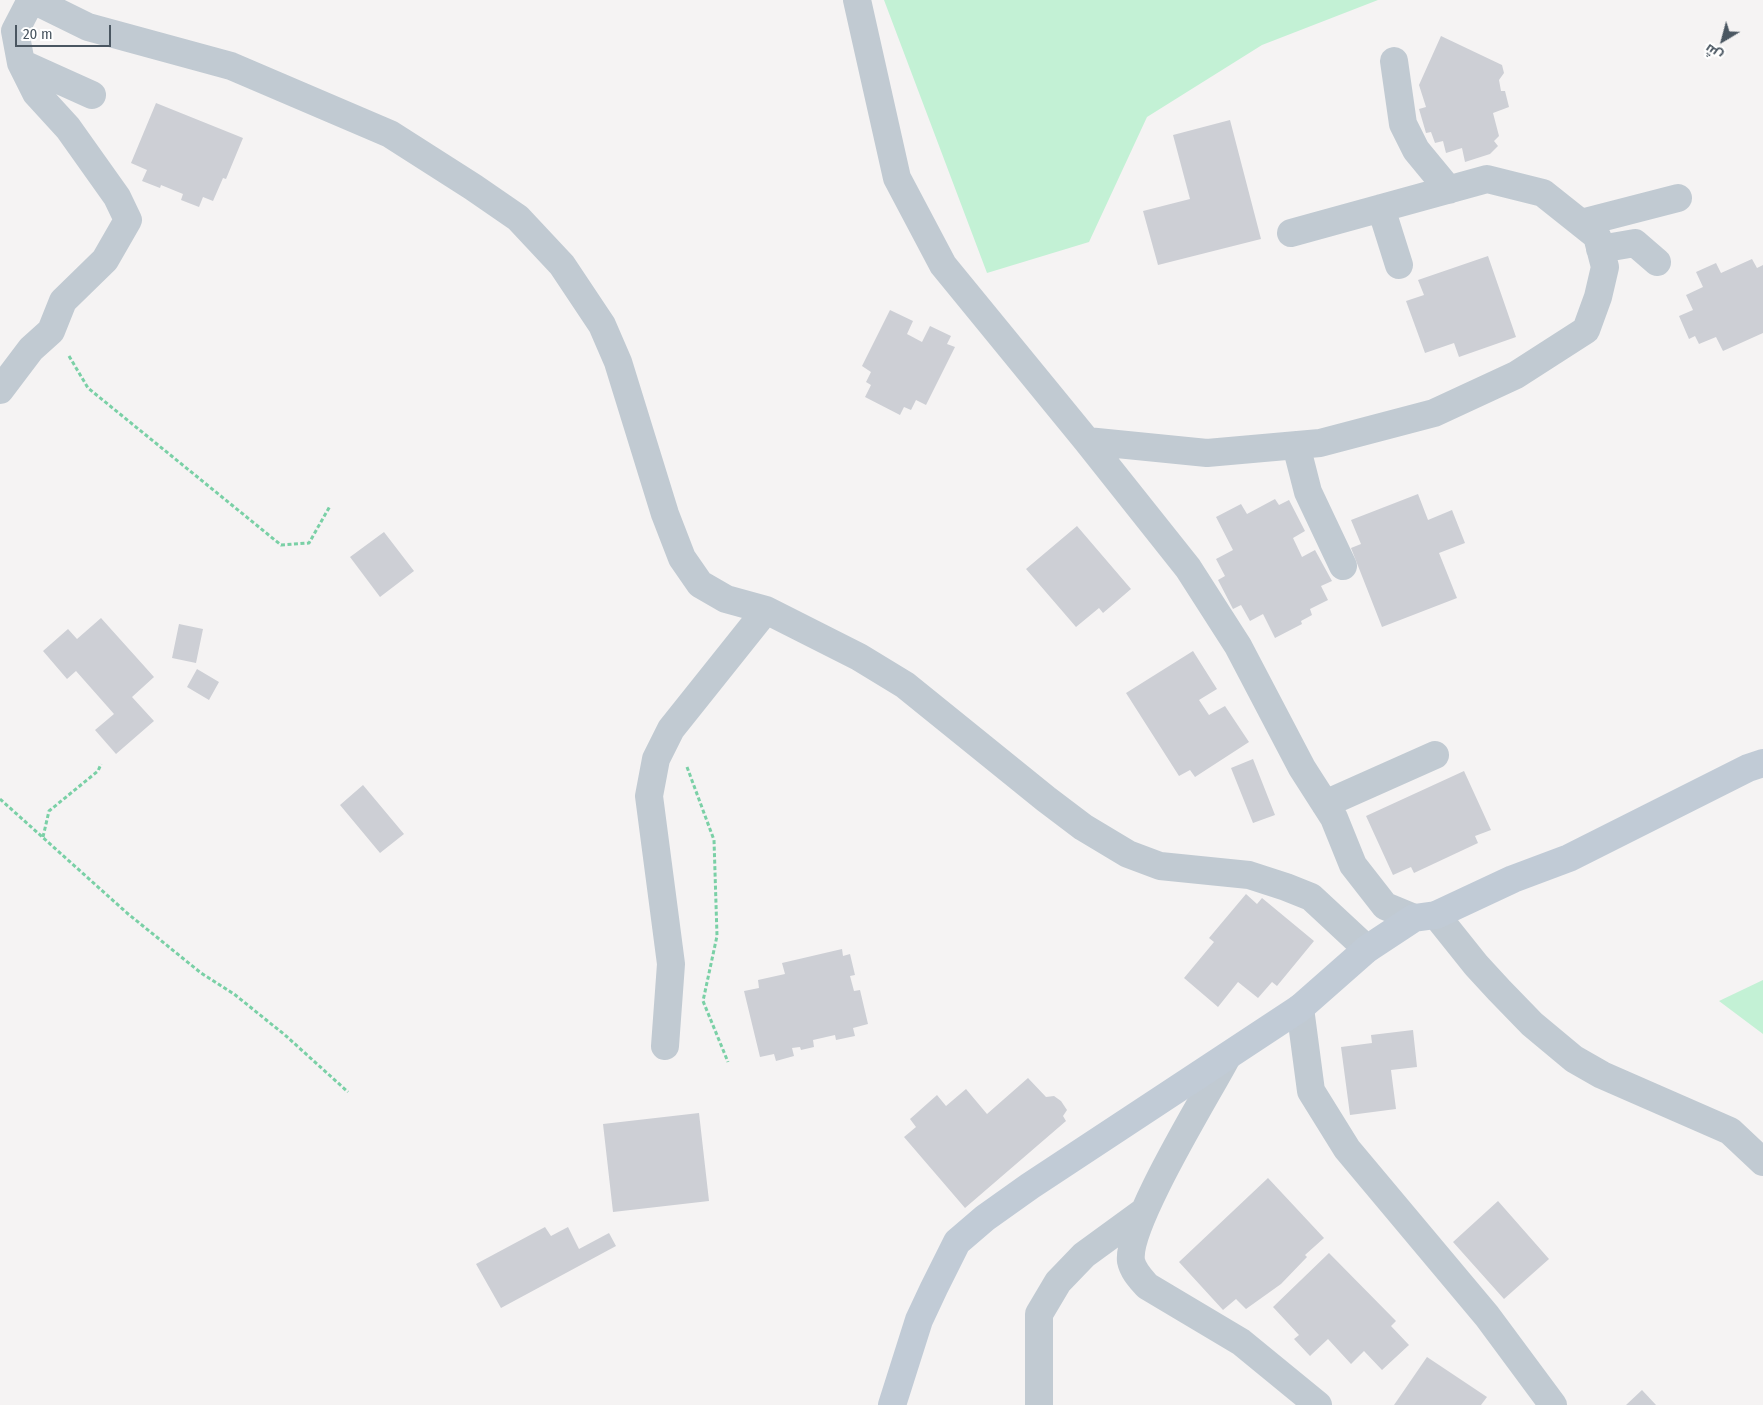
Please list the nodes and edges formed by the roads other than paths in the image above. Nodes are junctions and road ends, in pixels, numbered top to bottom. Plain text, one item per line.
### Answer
1 (32, 0) edge
2 (857, 0) edge
3 (1394, 61) dead end
4 (21, 63) junction
5 (92, 95) dead end
6 (1450, 190) junction
7 (1678, 198) dead end
8 (1381, 208) junction
9 (1581, 223) junction
10 (1291, 233) dead end
11 (1600, 249) junction
12 (1657, 262) dead end
13 (1399, 265) dead end
14 (0, 390) edge
15 (1087, 441) junction
16 (1296, 445) junction
17 (1343, 566) dead end
18 (766, 610) junction
19 (1435, 755) dead end
20 (1763, 763) edge
21 (1325, 804) junction
22 (1425, 916) junction
23 (1367, 949) junction
24 (1300, 1008) junction
25 (665, 1046) dead end
26 (1227, 1057) junction
27 (1763, 1162) edge
28 (1143, 1212) junction
29 (892, 1405) edge
30 (1039, 1405) edge
31 (1318, 1405) edge
32 (1553, 1405) edge

1 - 4 street
1 - 18 street
2 - 15 street
3 - 6 street
4 - 5 street
4 - 14 street
6 - 8 street
6 - 9 street
7 - 9 street
8 - 10 street
8 - 13 street
9 - 11 street
11 - 12 street
11 - 16 street
15 - 16 street
15 - 21 street
16 - 17 street
18 - 23 street
18 - 25 street
19 - 21 street
20 - 22 street
21 - 22 street
22 - 23 street
22 - 27 street
23 - 24 street
24 - 26 street
24 - 32 street
26 - 28 street
26 - 29 street
28 - 30 street
28 - 31 street

